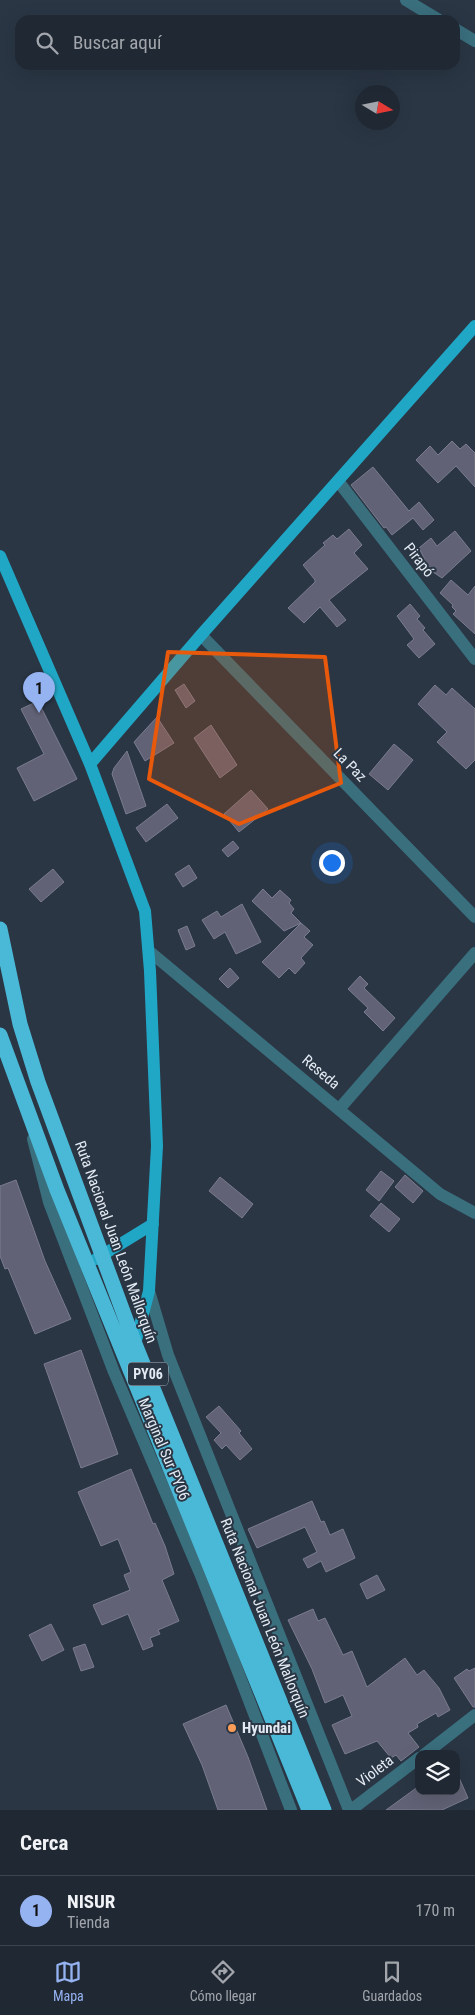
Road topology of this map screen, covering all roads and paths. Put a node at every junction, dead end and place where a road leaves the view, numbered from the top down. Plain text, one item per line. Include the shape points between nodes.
1 (406, 0) edge
2 (422, 4) edge
3 (434, 15) edge
4 (460, 32) edge
5 (475, 41) edge
6 (475, 326) edge
7 (338, 482) junction
8 (0, 556) edge
9 (201, 635) junction
10 (474, 655) edge
11 (90, 764) junction
12 (475, 917) edge
13 (0, 928) edge
14 (149, 951) junction
15 (475, 953) edge
16 (0, 1035) edge
17 (22, 1096) junction
18 (340, 1108) junction
19 (475, 1213) edge
20 (153, 1224) junction
21 (103, 1254) junction
22 (88, 1266) junction
23 (149, 1291) junction
24 (136, 1344) junction
25 (475, 1715) edge
26 (430, 1750) edge
27 (415, 1761) edge
28 (291, 1810) edge
29 (309, 1810) edge
30 (324, 1810) edge
31 (350, 1810) edge

1 - 2 street
2 - 3 street
4 - 5 street
6 - 7 main road
7 - 9 main road
7 - 10 street, Pirapó
8 - 11 main road
9 - 11 main road
9 - 12 street, La Paz
11 - 14 main road via 145,911
13 - 21 highway, Ruta Nacional Juan León Mallorquín / PY06 via 20,1024 38,1082
14 - 18 street, Reseda
14 - 20 main road via 157,1146
15 - 18 street
16 - 17 highway, Ruta Nacional Juan León Mallorquín / PY06
17 - 22 highway, Ruta Nacional Juan León Mallorquín / PY06
17 - 28 street, Marginal Sur PY06 via 49,1202 114,1372 202,1578
18 - 19 street, Reseda via 440,1194
20 - 21 main road
20 - 23 main road
21 - 22 main road
21 - 24 highway, Ruta Nacional Juan León Mallorquín / PY06
22 - 29 highway, Ruta Nacional Juan León Mallorquín / PY06
23 - 24 main road
23 - 31 street via 168,1354
24 - 30 highway, Ruta Nacional Juan León Mallorquín / PY06
25 - 26 street
27 - 31 street, Violeta

